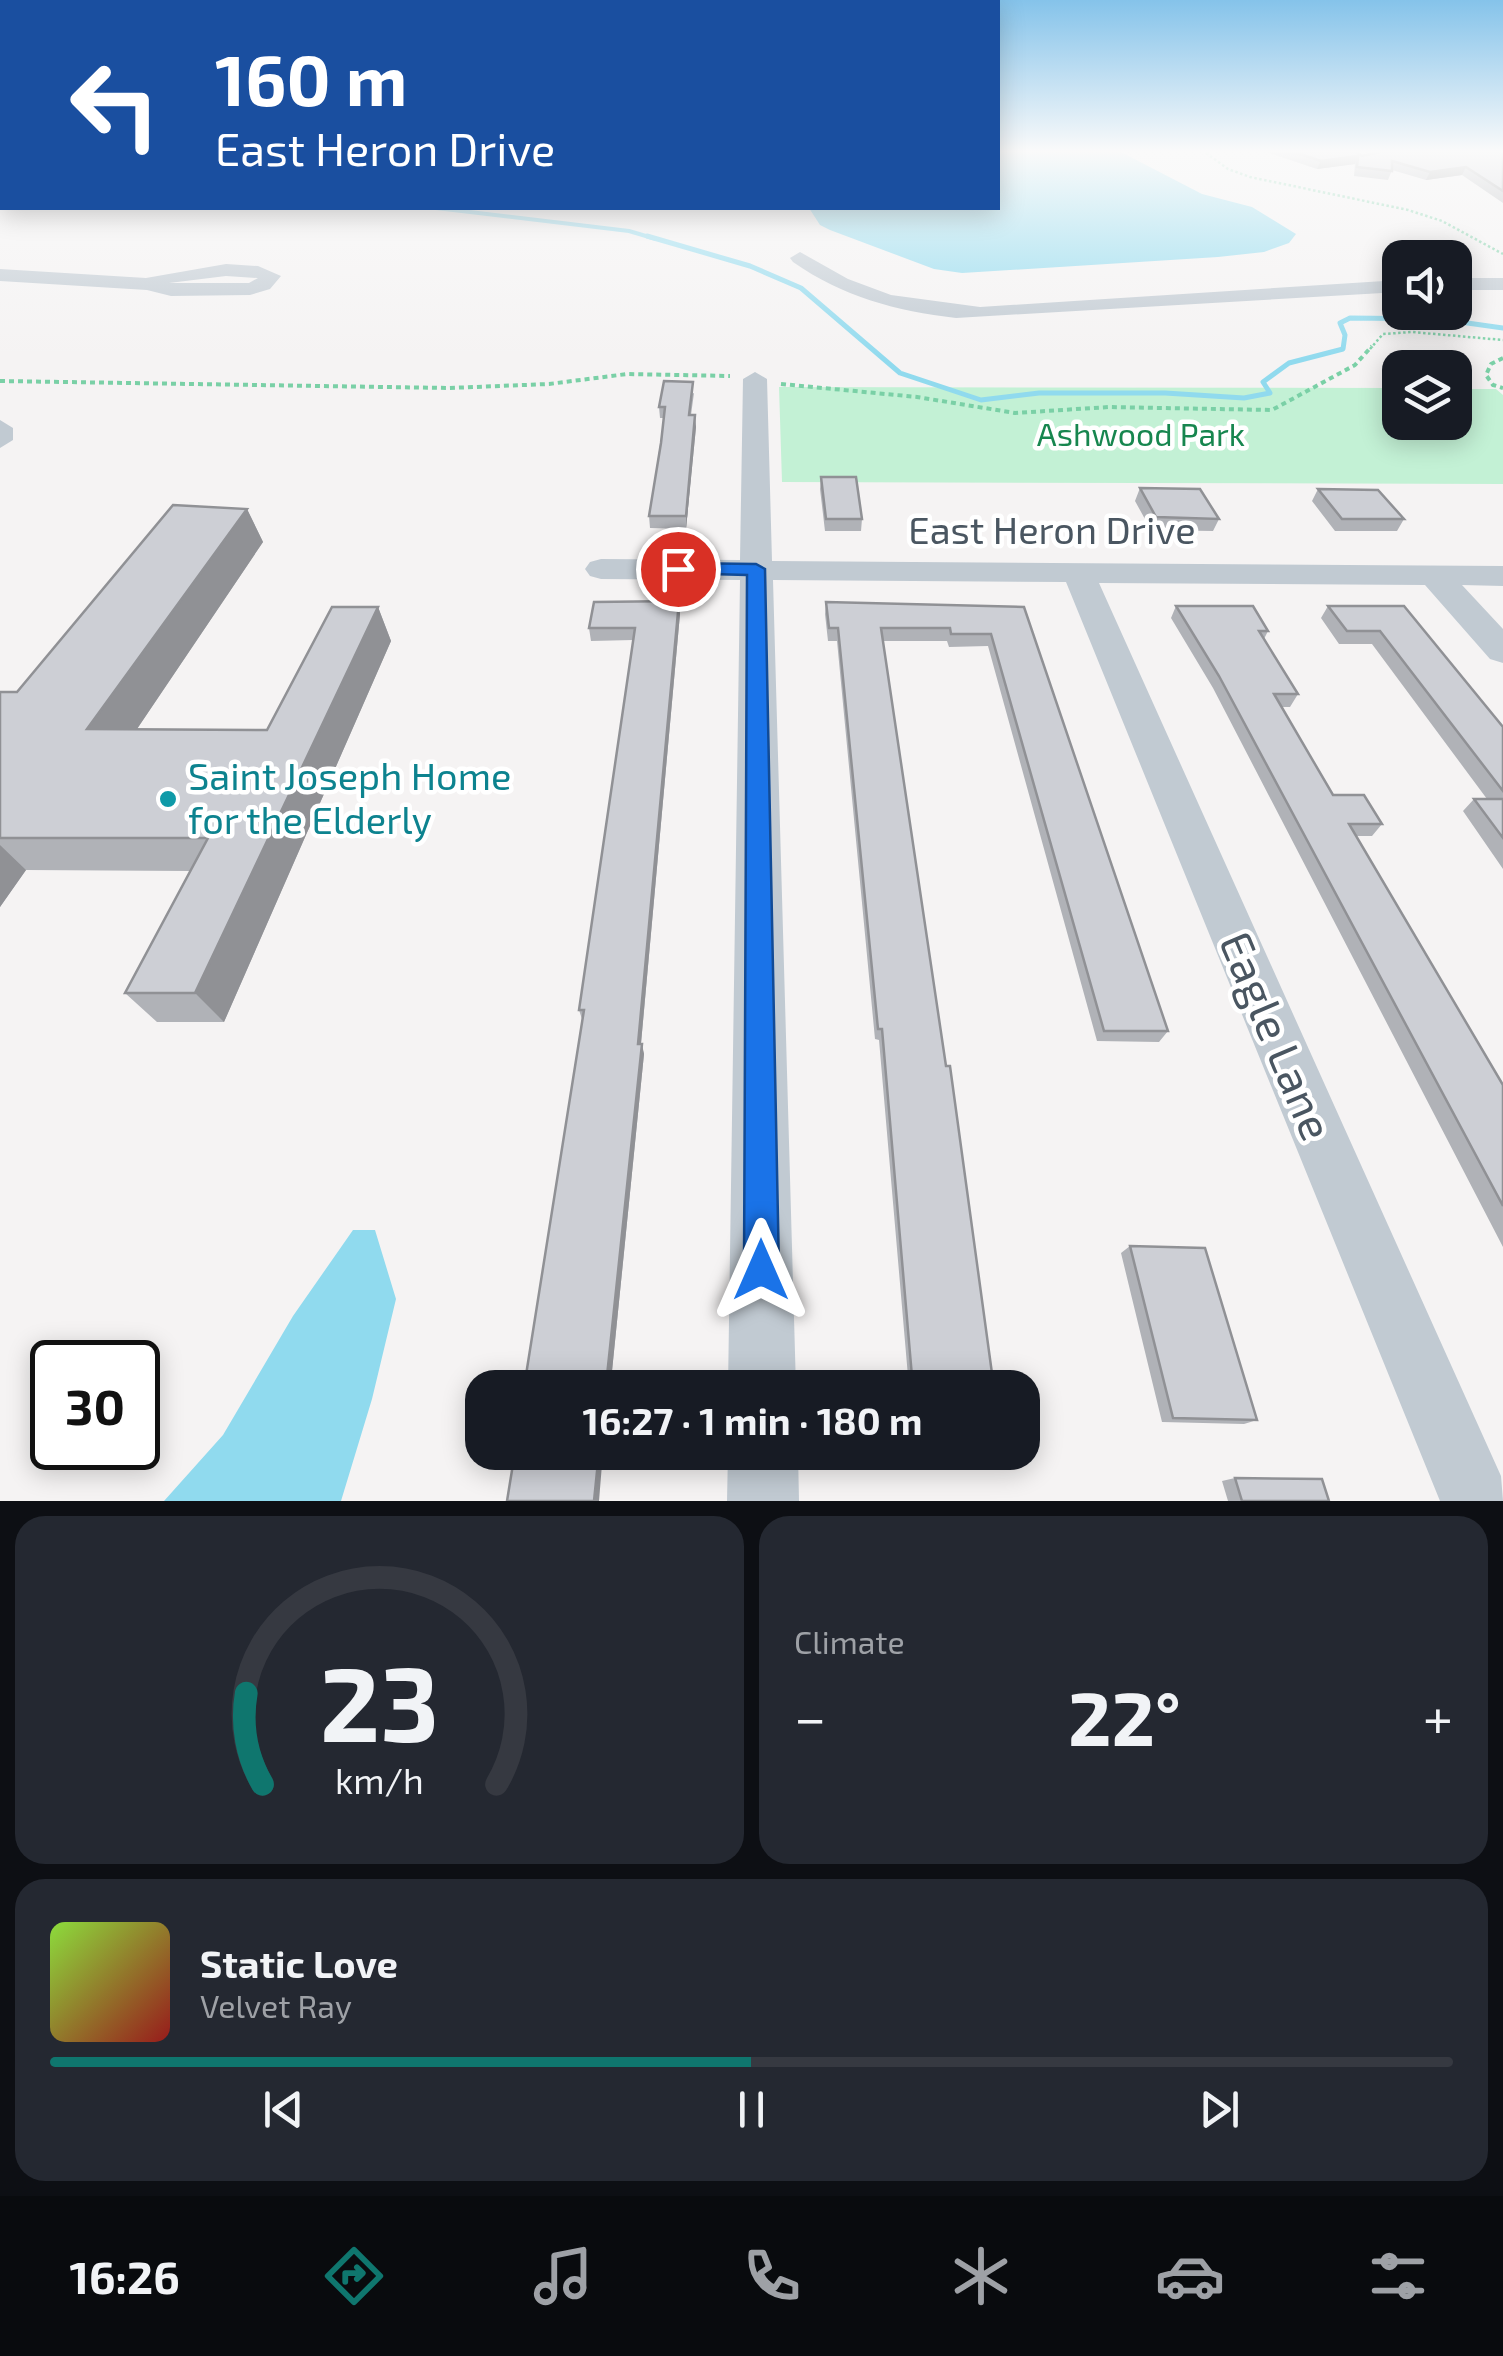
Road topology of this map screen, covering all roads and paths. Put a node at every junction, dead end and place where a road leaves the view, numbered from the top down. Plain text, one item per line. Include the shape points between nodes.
1 (1438, 220) edge
2 (1503, 254) edge
3 (800, 258) dead end
4 (0, 275) edge
5 (147, 284) junction
6 (1472, 284) edge
7 (1503, 284) edge
8 (1382, 287) edge
9 (1503, 358) edge
10 (755, 379) dead end
11 (1503, 388) edge
12 (0, 428) edge
13 (0, 440) edge
14 (601, 569) dead end
15 (756, 569) junction
16 (1077, 570) junction
17 (1436, 576) junction
18 (1503, 576) edge
19 (1503, 651) edge
20 (762, 1370) edge
21 (763, 1470) edge
22 (763, 1501) edge
23 (1476, 1501) edge

1 - 2 path
3 - 8 street via 822,276 880,299 980,313
4 - 5 street
5 - 5 street via 189,272 271,276 250,289
6 - 7 street
9 - 11 path via 1486,375
10 - 15 street
12 - 13 street
14 - 15 street, East Heron Drive
15 - 16 street, East Heron Drive
15 - 20 street
16 - 17 street, East Heron Drive
16 - 23 street, Eagle Lane
17 - 18 street, East Heron Drive
17 - 19 street
21 - 22 street

